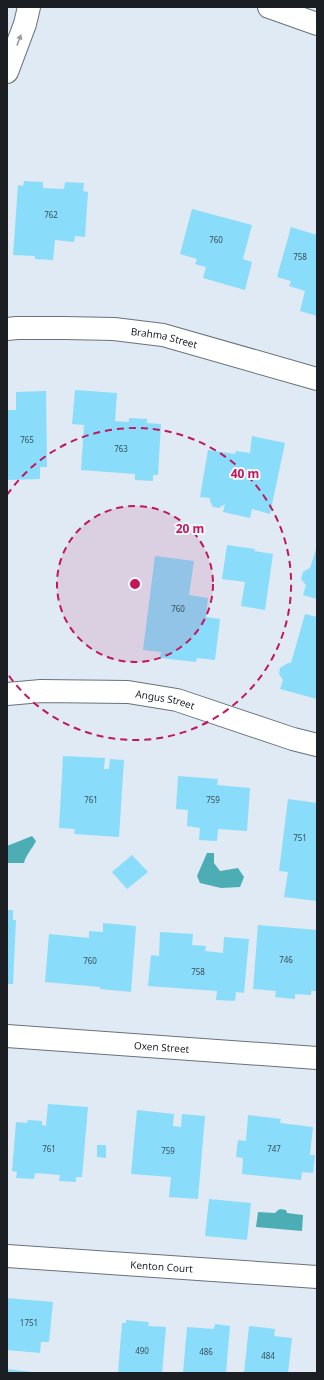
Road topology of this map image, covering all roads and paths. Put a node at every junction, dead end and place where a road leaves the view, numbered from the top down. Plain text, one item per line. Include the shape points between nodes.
1 (30, 7) edge
2 (270, 7) edge
3 (317, 24) edge
4 (7, 72) edge
5 (7, 329) edge
6 (317, 379) edge
7 (7, 694) edge
8 (317, 745) edge
9 (7, 1036) edge
10 (317, 1058) edge
11 (7, 1256) edge
12 (317, 1277) edge

4 -> 1 street
2 - 3 street
5 - 6 street, Brahma Street via 114,329 162,336
7 - 8 street, Angus Street via 41,691 128,692 177,700
9 - 10 street, Oxen Street
11 - 12 street, Kenton Court

